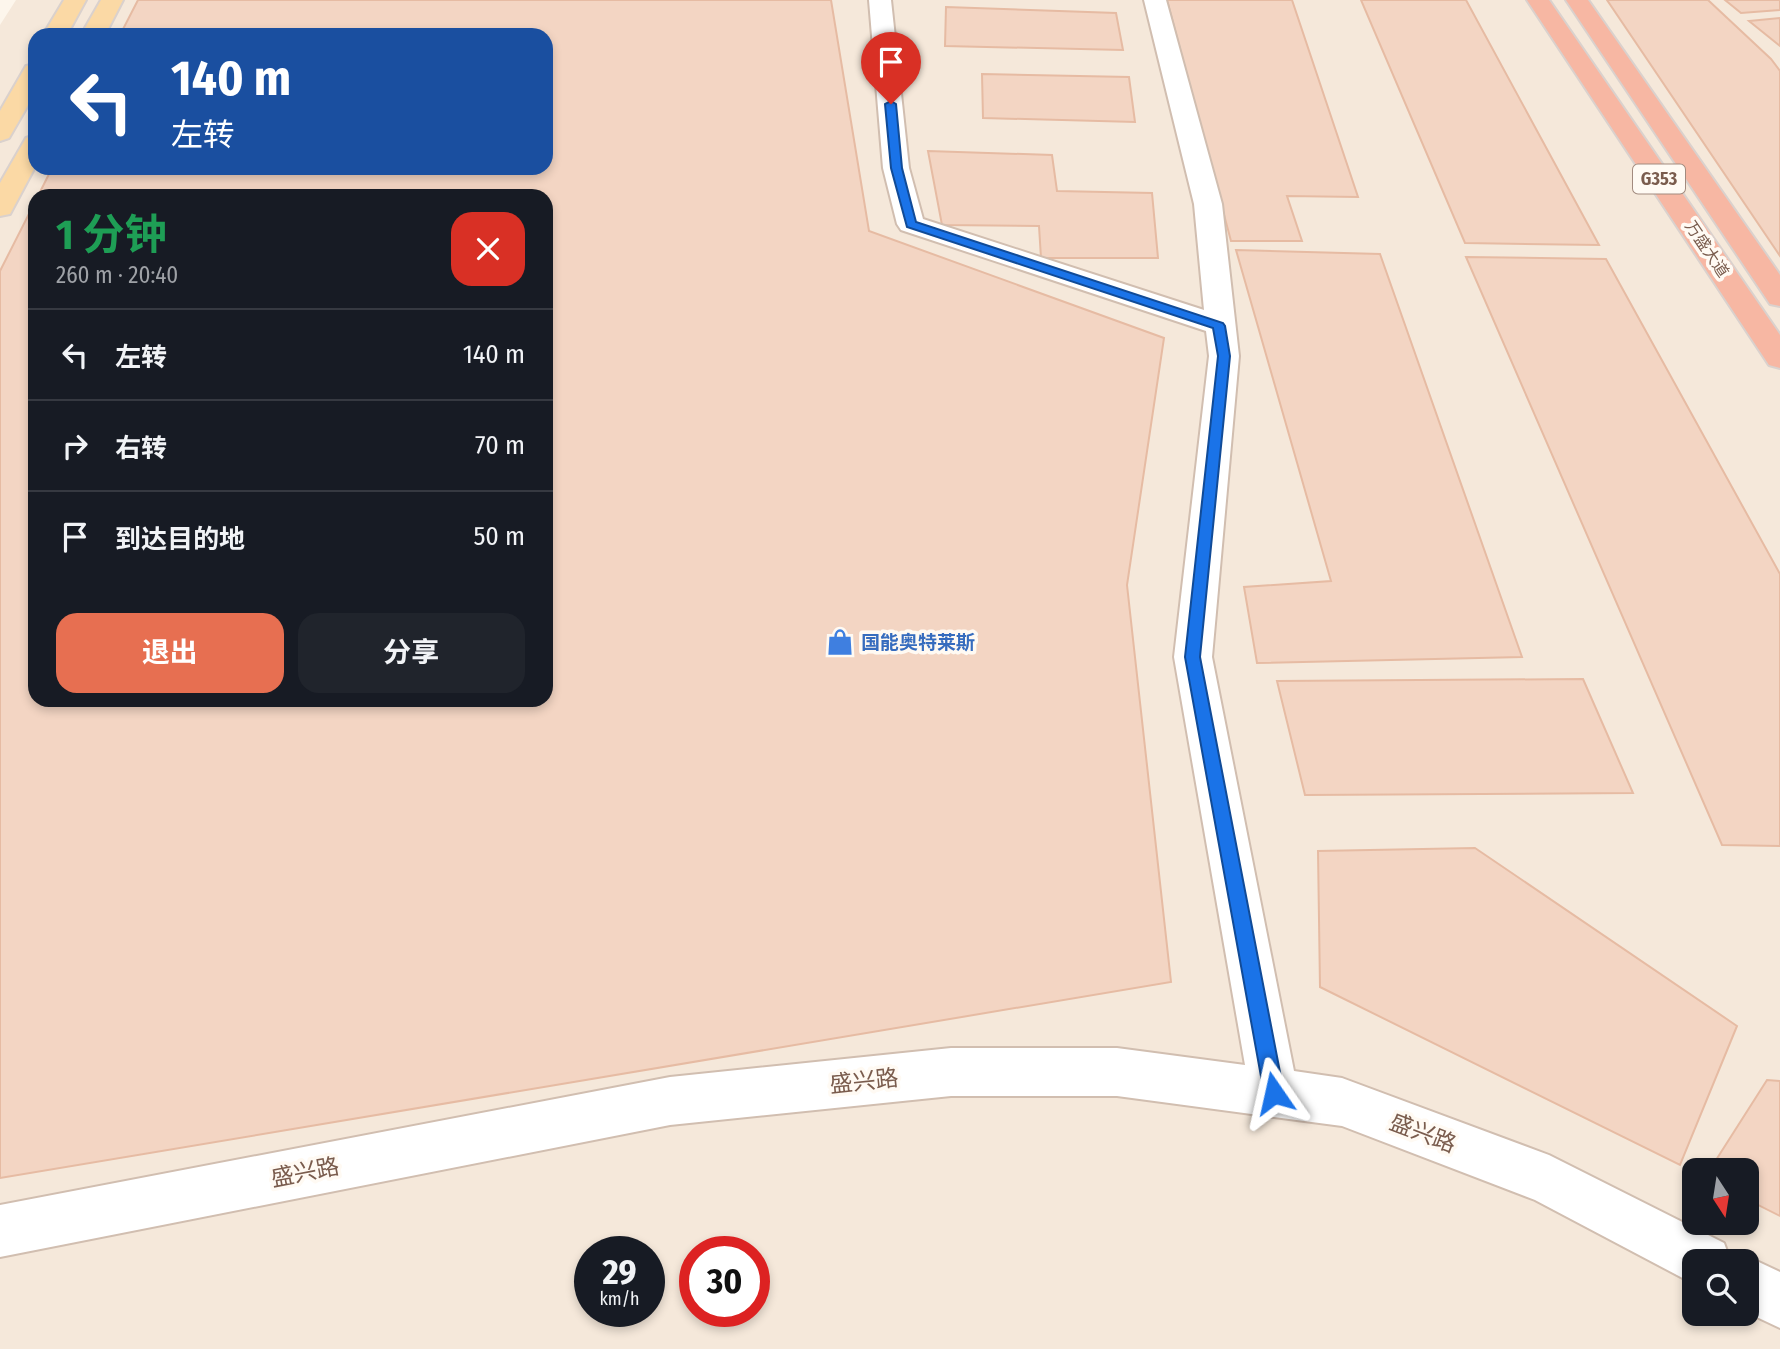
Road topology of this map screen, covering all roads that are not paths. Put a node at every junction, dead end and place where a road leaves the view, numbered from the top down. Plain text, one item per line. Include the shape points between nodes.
1 (75, 0) edge
2 (112, 0) edge
3 (880, 0) edge
4 (1154, 0) edge
5 (1538, 0) edge
6 (1577, 0) edge
7 (59, 28) edge
8 (97, 28) edge
9 (28, 83) edge
10 (0, 133) edge
11 (28, 156) edge
12 (0, 208) edge
13 (1780, 297) edge
14 (1219, 326) junction
15 (1775, 343) edge
16 (1274, 1093) junction
17 (0, 1231) edge
18 (1682, 1250) edge
19 (1759, 1290) edge
20 (1780, 1301) edge

1 - 7 main road
2 - 8 main road
3 - 14 street via 897,168 911,225
4 - 14 street via 1208,204
5 - 15 highway, 万盛大道 / G353
6 - 13 highway, 万盛大道 / G353
9 - 10 main road
11 - 12 main road
14 - 16 street via 1224,356 1193,657
16 - 17 street, 盛兴路 via 1117,1072 951,1072 683,1100
16 - 18 street, 盛兴路 via 1342,1102 1549,1180
19 - 20 street

